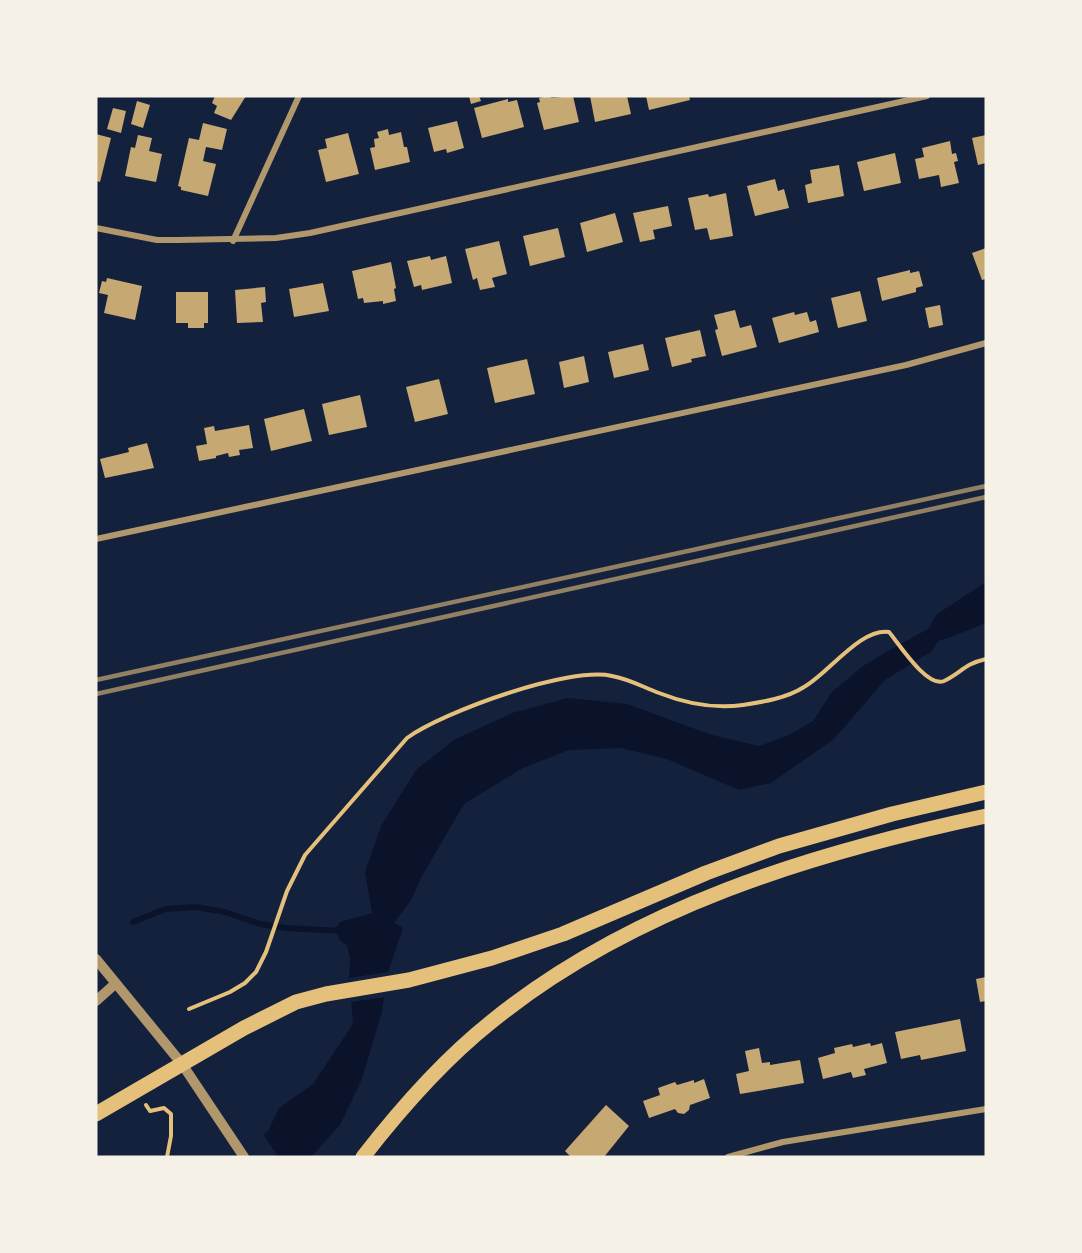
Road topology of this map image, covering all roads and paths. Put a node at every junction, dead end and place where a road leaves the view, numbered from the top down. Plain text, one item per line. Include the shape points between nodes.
1 (299, 96) edge
2 (927, 96) edge
3 (96, 228) edge
4 (233, 241) junction
5 (986, 343) edge
6 (96, 540) edge
7 (986, 659) edge
8 (986, 792) edge
9 (986, 816) edge
10 (96, 959) edge
11 (116, 984) junction
12 (96, 1001) edge
13 (189, 1008) dead end
14 (182, 1064) junction
15 (144, 1101) dead end
16 (986, 1109) edge
17 (96, 1114) edge
18 (167, 1157) edge
19 (244, 1157) edge
20 (363, 1157) edge
21 (728, 1157) edge

1 - 4 street
2 - 4 street via 310,233
3 - 4 street via 157,240
5 - 6 street via 906,365
7 - 13 path via 972,662 937,682 924,675 889,632 882,631 863,638 804,687 766,701 719,707 691,704 626,679 591,673 511,692 462,709 422,727 395,749 317,839 299,866 256,972 230,992
8 - 14 highway via 882,816 779,846 600,920 464,967 283,1007
9 - 20 highway via 790,867 710,897 614,941 547,981 491,1022 429,1079
10 - 11 street
11 - 12 street
11 - 14 street
14 - 17 highway
14 - 19 street
15 - 18 path via 150,1111 164,1108 171,1113
16 - 21 street via 783,1142

